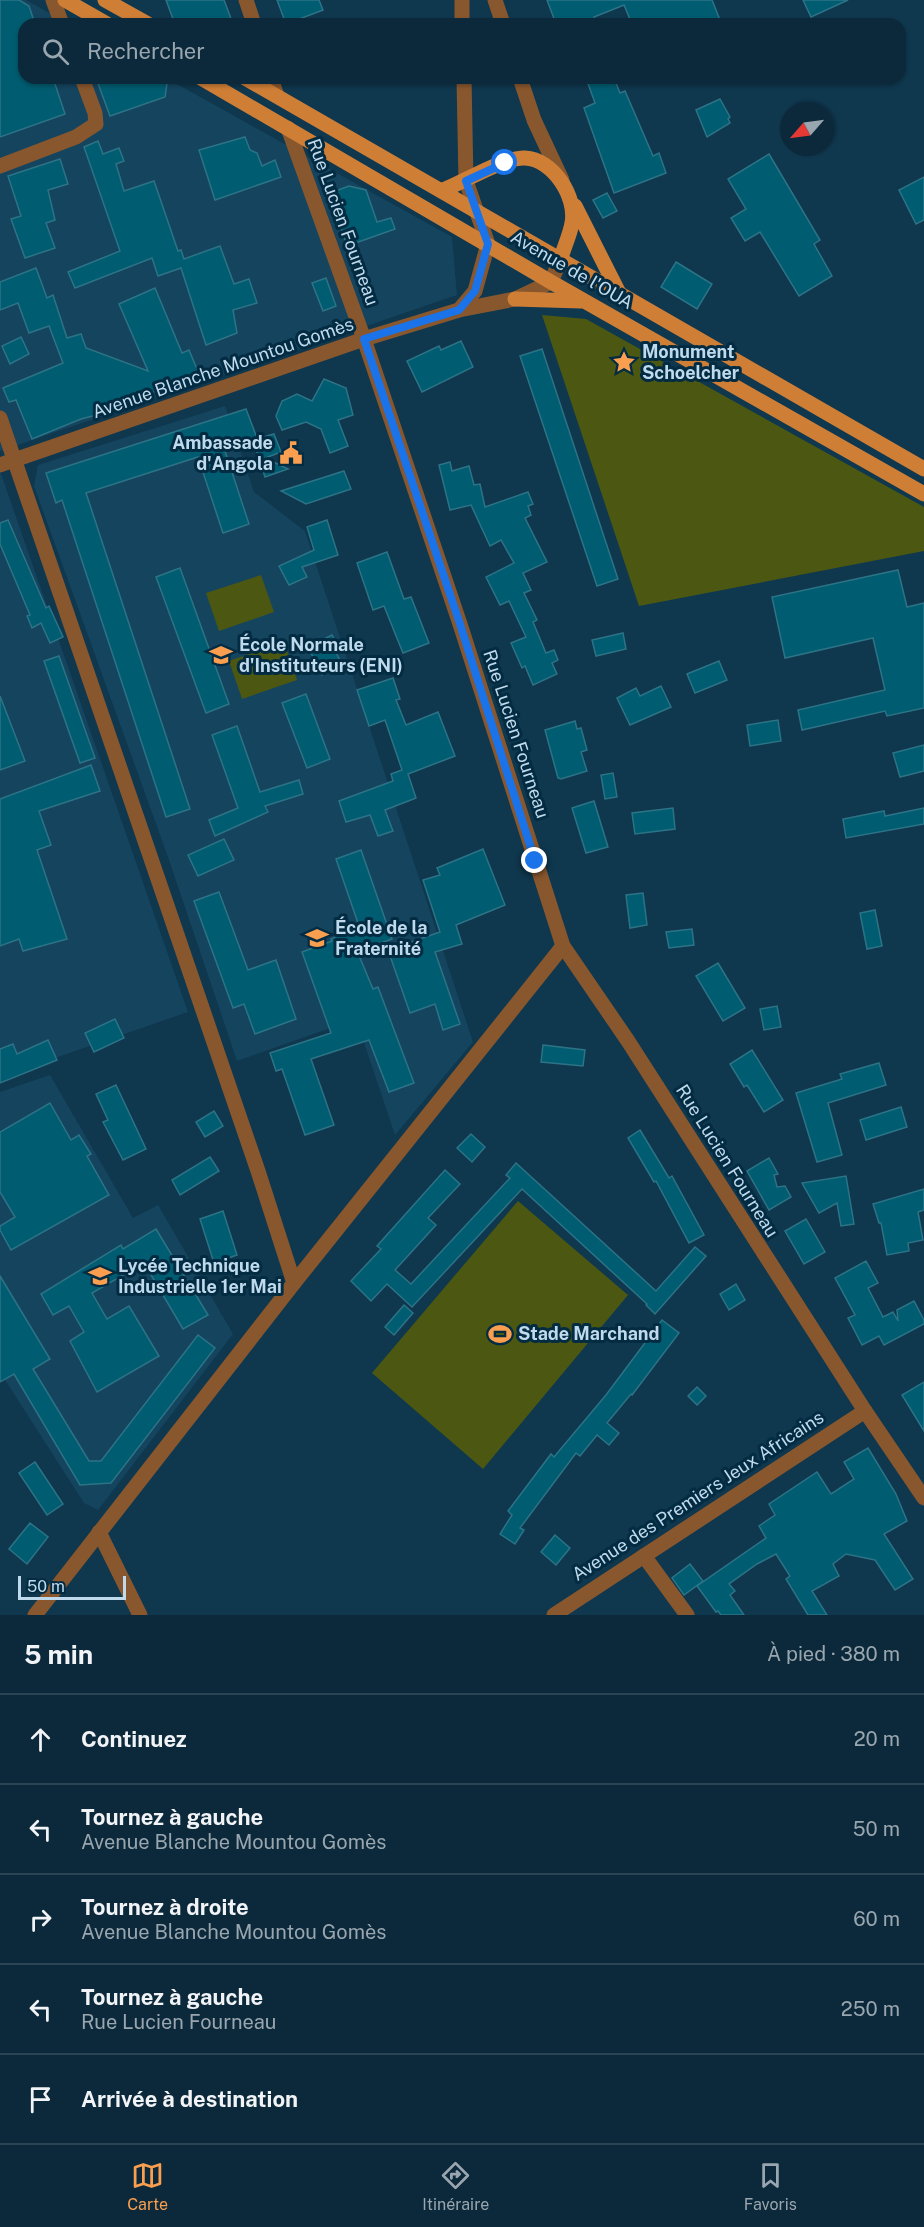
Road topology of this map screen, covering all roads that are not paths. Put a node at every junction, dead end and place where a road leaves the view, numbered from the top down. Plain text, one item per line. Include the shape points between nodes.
1 (53, 0) edge
2 (65, 0) edge
3 (105, 0) edge
4 (246, 0) edge
5 (462, 0) edge
6 (495, 0) edge
7 (60, 18) edge
8 (96, 18) edge
9 (137, 18) edge
10 (252, 18) edge
11 (462, 18) edge
12 (501, 18) edge
13 (84, 84) edge
14 (211, 84) edge
15 (256, 84) edge
16 (273, 84) edge
17 (464, 84) edge
18 (522, 84) edge
19 (277, 96) junction
20 (288, 128) junction
21 (0, 166) edge
22 (466, 181) junction
23 (443, 190) junction
24 (570, 196) junction
25 (476, 209) junction
26 (488, 244) junction
27 (561, 258) junction
28 (551, 282) junction
29 (620, 295) junction
30 (515, 299) junction
31 (584, 301) junction
32 (459, 310) junction
33 (364, 339) junction
34 (0, 418) edge
35 (15, 460) junction
36 (0, 465) edge
37 (924, 469) edge
38 (924, 494) edge
39 (563, 946) junction
40 (294, 1282) junction
41 (865, 1411) junction
42 (922, 1490) edge
43 (99, 1532) junction
44 (644, 1556) junction
45 (35, 1615) edge
46 (140, 1615) edge
47 (554, 1615) edge
48 (687, 1615) edge

1 - 7 street
2 - 8 main road
3 - 9 main road
4 - 10 street
5 - 11 street
6 - 12 street
13 - 21 street via 96,124 76,137
14 - 20 main road, Avenue de l'OUA
15 - 19 main road, Avenue de l'OUA
16 - 19 street
17 - 22 street
18 - 24 street via 534,120
19 - 23 main road, Avenue de l'OUA
20 - 26 main road, Avenue de l'OUA
20 - 33 street, Rue Lucien Fourneau
22 - 23 main road
22 - 24 main road via 524,158 550,169
22 - 25 street
23 - 25 main road, Avenue de l'OUA
24 - 27 main road via 573,222
24 - 29 main road
25 - 26 street
25 - 27 main road, Avenue de l'OUA
26 - 28 main road, Avenue de l'OUA
26 - 32 street via 475,291
27 - 28 street
27 - 29 main road, Avenue de l'OUA
28 - 30 street, Avenue Blanche Mountou Gomès
28 - 31 main road, Avenue de l'OUA
29 - 37 main road, Avenue de l'OUA
30 - 31 main road
30 - 32 street, Avenue Blanche Mountou Gomès
31 - 38 main road, Avenue de l'OUA
32 - 33 street, Avenue Blanche Mountou Gomès
33 - 35 street, Avenue Blanche Mountou Gomès
33 - 39 street, Rue Lucien Fourneau
34 - 35 street
35 - 36 street, Avenue Blanche Mountou Gomès
35 - 40 street
39 - 40 street
39 - 41 street, Rue Lucien Fourneau
40 - 43 street
41 - 42 street, Rue Lucien Fourneau
41 - 44 street, Avenue des Premiers Jeux Africains
43 - 45 street
43 - 46 street
44 - 47 street, Avenue des Premiers Jeux Africains
44 - 48 street

